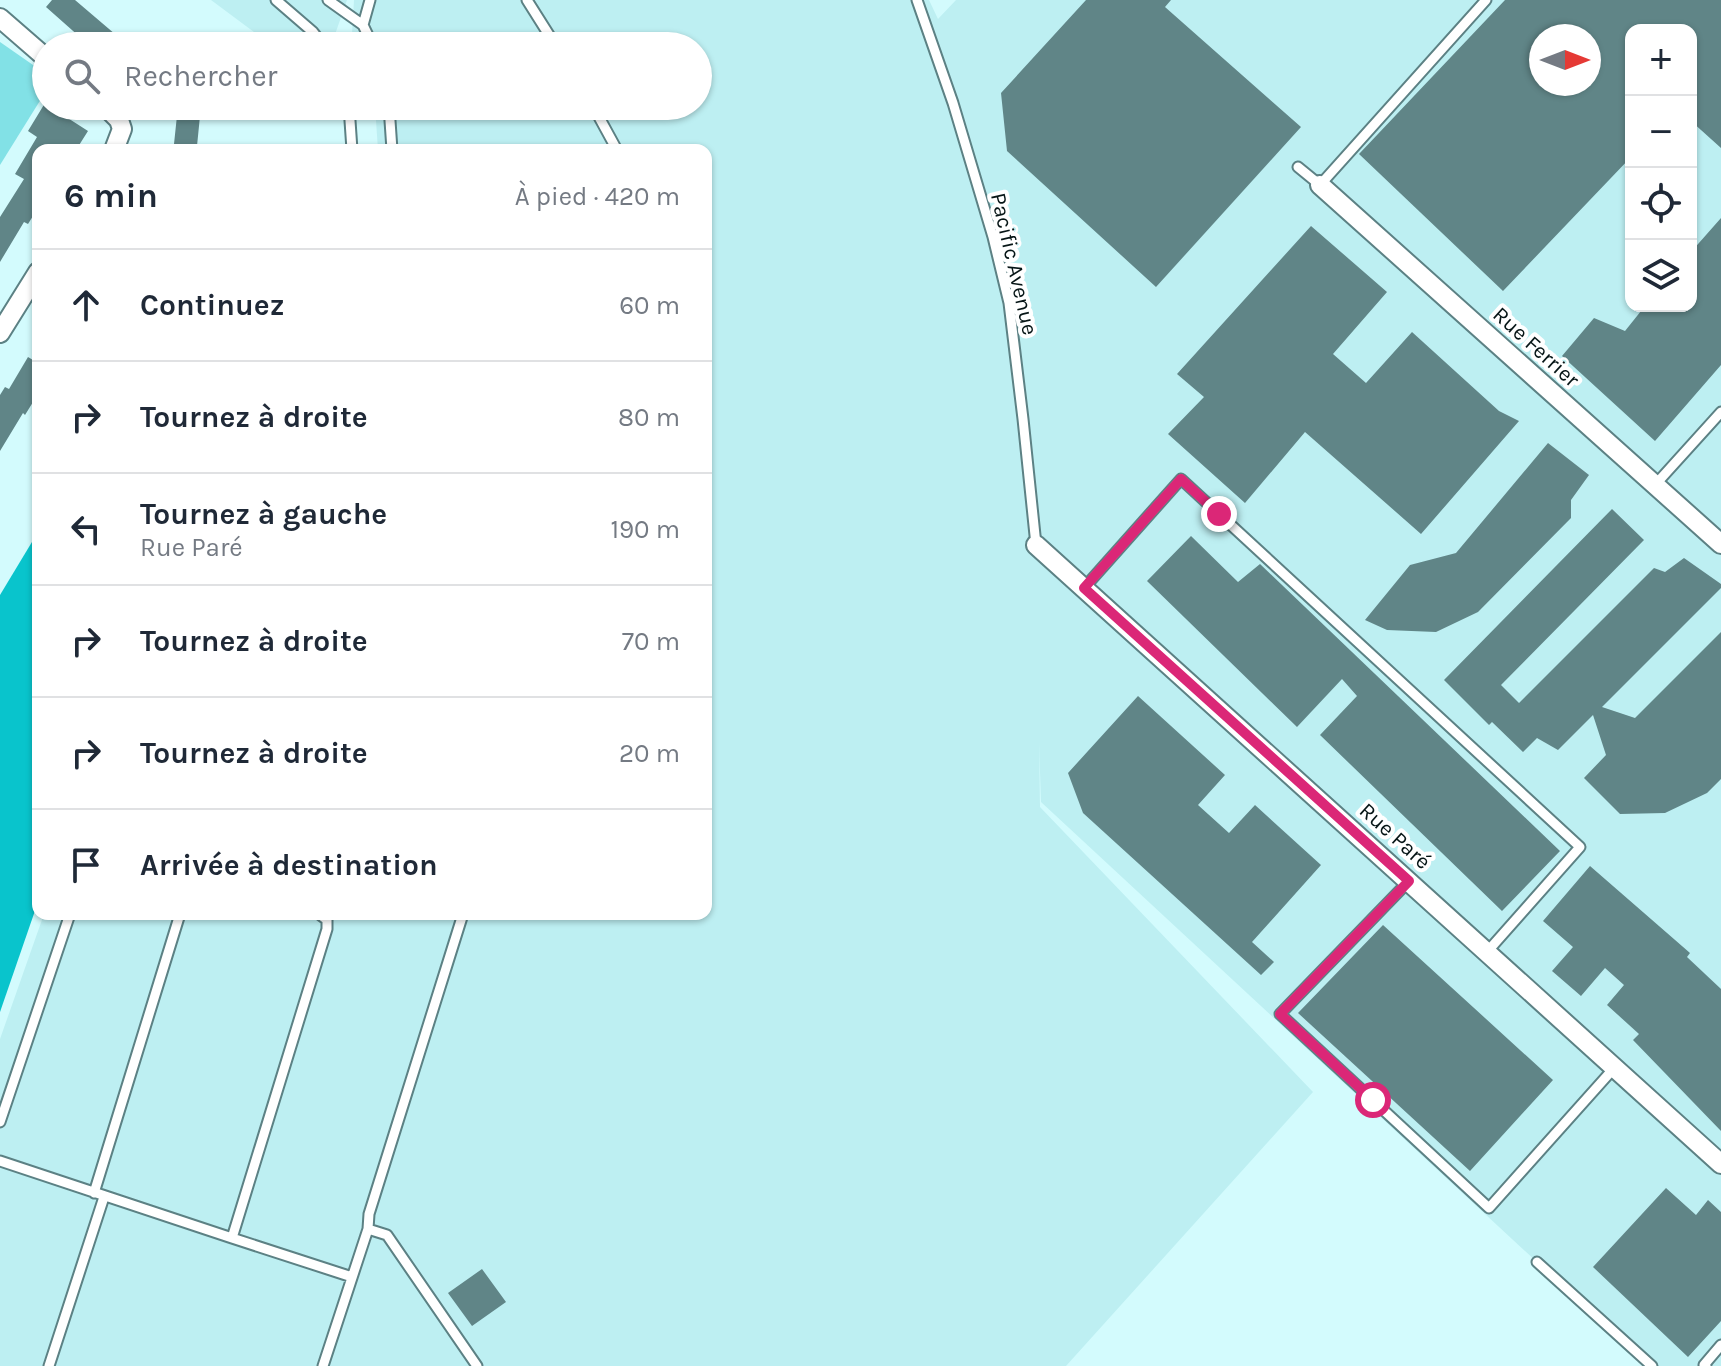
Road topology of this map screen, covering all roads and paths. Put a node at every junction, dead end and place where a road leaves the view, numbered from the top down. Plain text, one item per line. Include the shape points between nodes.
1 (276, 0) edge
2 (328, 0) edge
3 (370, 0) edge
4 (527, 0) edge
5 (917, 0) edge
6 (1486, 0) edge
7 (0, 18) edge
8 (363, 25) junction
9 (313, 32) edge
10 (366, 32) edge
11 (547, 32) edge
12 (32, 46) edge
13 (119, 120) edge
14 (350, 120) edge
15 (390, 120) edge
16 (601, 120) edge
17 (116, 144) edge
18 (352, 144) edge
19 (392, 144) edge
20 (614, 144) edge
21 (1298, 167) dead end
22 (1320, 185) junction
23 (32, 282) edge
24 (0, 333) edge
25 (1721, 412) edge
26 (1655, 485) junction
27 (1721, 544) edge
28 (1036, 545) joint
29 (1084, 588) junction
30 (1409, 881) junction
31 (68, 920) edge
32 (178, 920) edge
33 (327, 920) edge
34 (461, 920) edge
35 (1487, 952) junction
36 (1615, 1067) junction
37 (0, 1122) edge
38 (0, 1161) edge
39 (1721, 1164) edge
40 (99, 1195) junction
41 (368, 1229) junction
42 (232, 1238) junction
43 (1537, 1262) dead end
44 (352, 1277) junction
45 (1721, 1345) edge
46 (49, 1366) edge
47 (323, 1366) edge
48 (477, 1366) edge
49 (1652, 1366) edge
50 (1704, 1366) edge

1 - 9 lane
2 - 8 lane
3 - 8 lane
4 - 11 lane
5 - 28 lane, Pacific Avenue via 989,223 1009,303
6 - 22 lane
7 - 12 street
8 - 10 lane
13 - 17 street
14 - 18 lane
15 - 19 lane
16 - 20 lane
21 - 22 lane
22 - 26 street, Rue Ferrier
23 - 24 street
25 - 26 lane
26 - 27 street, Rue Ferrier
28 - 29 street, Rue Paré
29 - 30 street, Rue Paré
29 - 35 lane via 1181,479 1580,847
30 - 35 street, Rue Paré
30 - 36 lane via 1280,1014 1489,1208
31 - 37 lane
32 - 40 lane
33 - 42 lane
34 - 41 lane
35 - 36 street, Rue Paré
36 - 39 street, Rue Paré
38 - 40 lane
40 - 42 lane
40 - 46 lane
41 - 44 lane
41 - 48 lane via 387,1235
42 - 44 lane
43 - 49 lane
44 - 47 lane
45 - 50 lane

